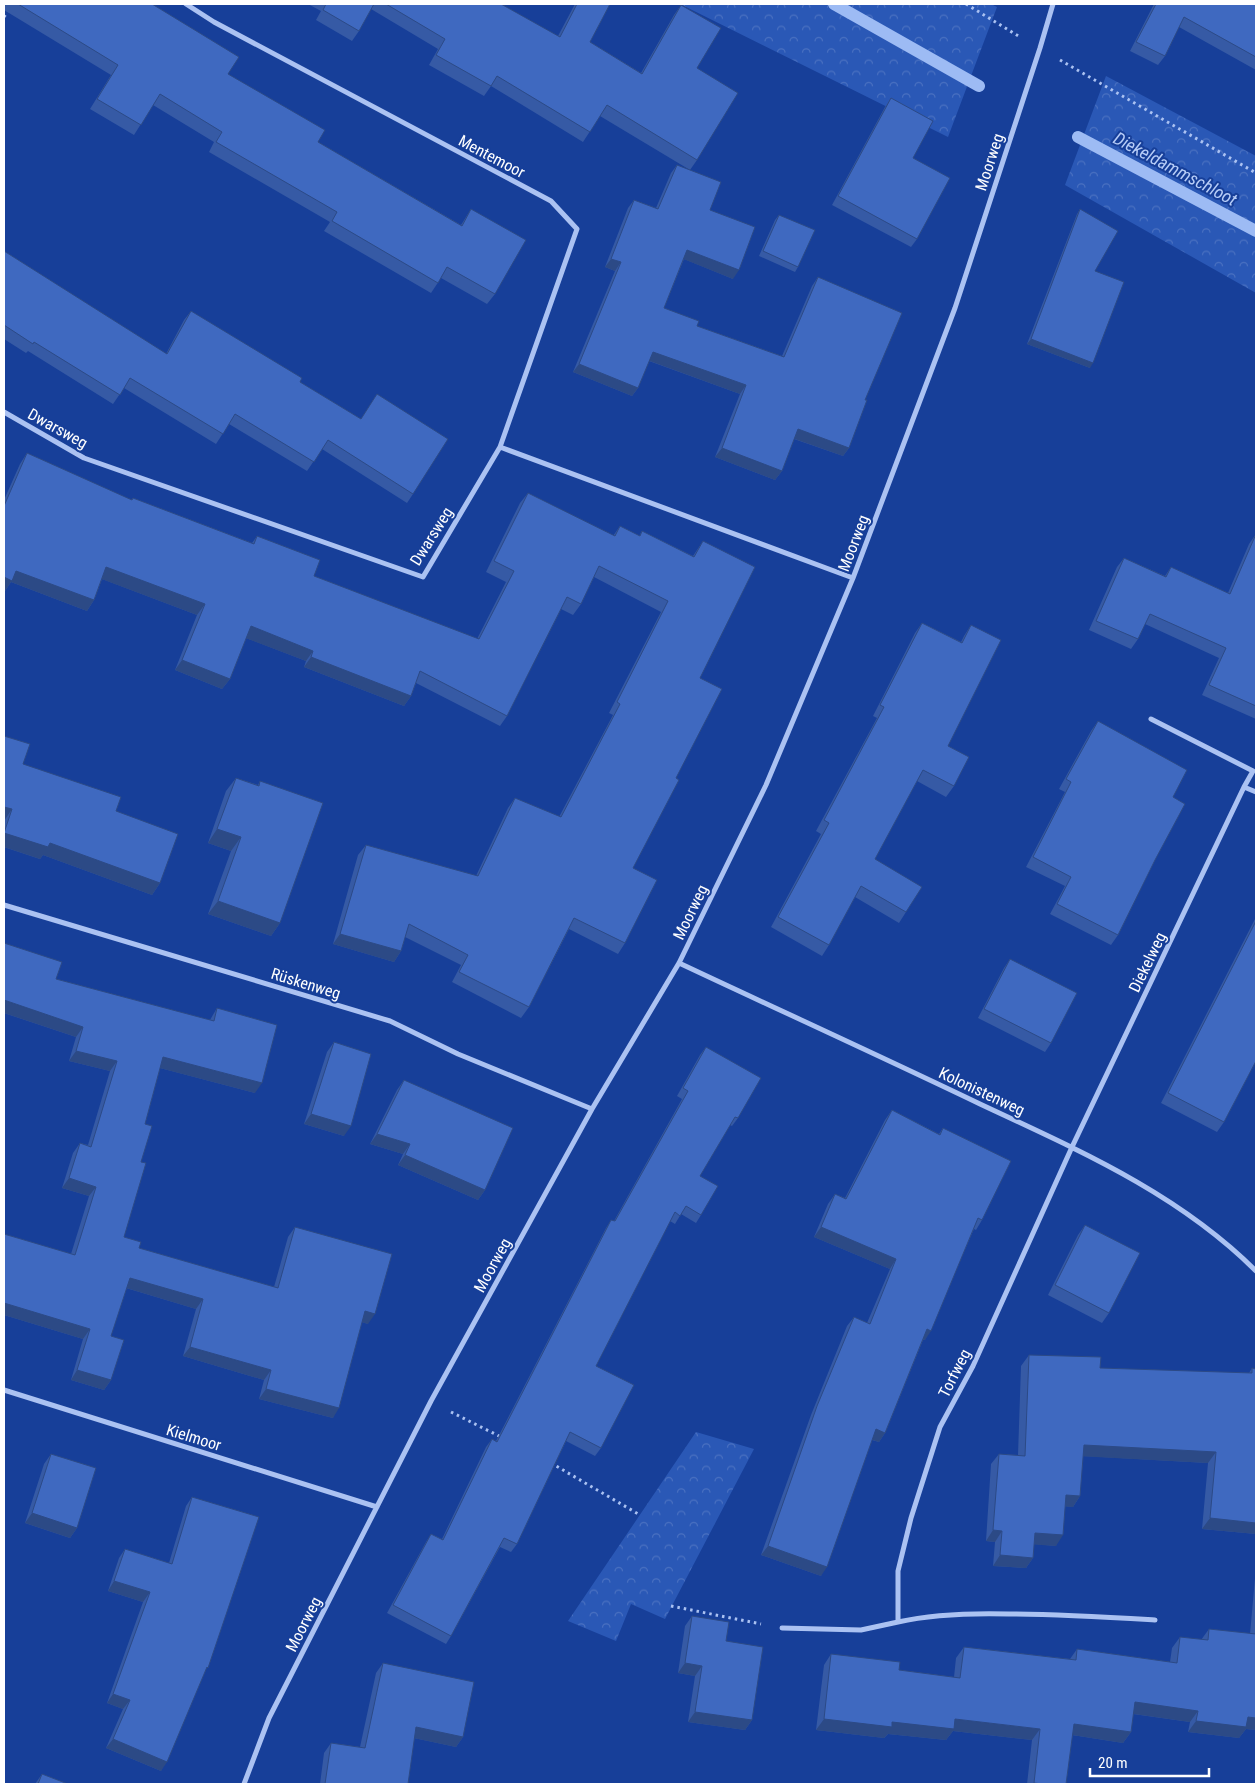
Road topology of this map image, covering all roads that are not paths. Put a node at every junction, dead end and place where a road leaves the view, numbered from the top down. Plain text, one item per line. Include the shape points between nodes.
1 (186, 4) edge
2 (1053, 4) edge
3 (4, 412) edge
4 (500, 447) junction
5 (853, 578) junction
6 (1151, 719) dead end
7 (1244, 787) junction
8 (1256, 792) edge
9 (4, 905) edge
10 (679, 963) junction
11 (592, 1109) junction
12 (1072, 1148) junction
13 (1256, 1271) edge
14 (4, 1390) edge
15 (377, 1507) junction
16 (1155, 1620) dead end
17 (898, 1622) junction
18 (782, 1628) road end
19 (244, 1784) edge

1 - 4 street, Mentemoor via 551,202 577,229
2 - 5 street, Moorweg via 955,308
3 - 4 street, Dwarsweg via 84,458 422,577
4 - 5 street
5 - 10 street, Moorweg via 766,785
6 - 7 street, Diekelweg via 1253,771
7 - 8 street
7 - 12 street, Diekelweg
9 - 11 street, Rüskenweg via 390,1021 458,1054
10 - 11 street, Moorweg
10 - 12 street, Kolonistenweg
11 - 15 street, Moorweg via 431,1401
12 - 13 street, Kolonistenweg via 1178,1206
12 - 17 street, Torfweg via 973,1366 940,1427 898,1571
14 - 15 street, Kielmoor
15 - 19 street, Moorweg via 269,1718
16 - 17 street via 972,1613
17 - 18 street via 861,1630

